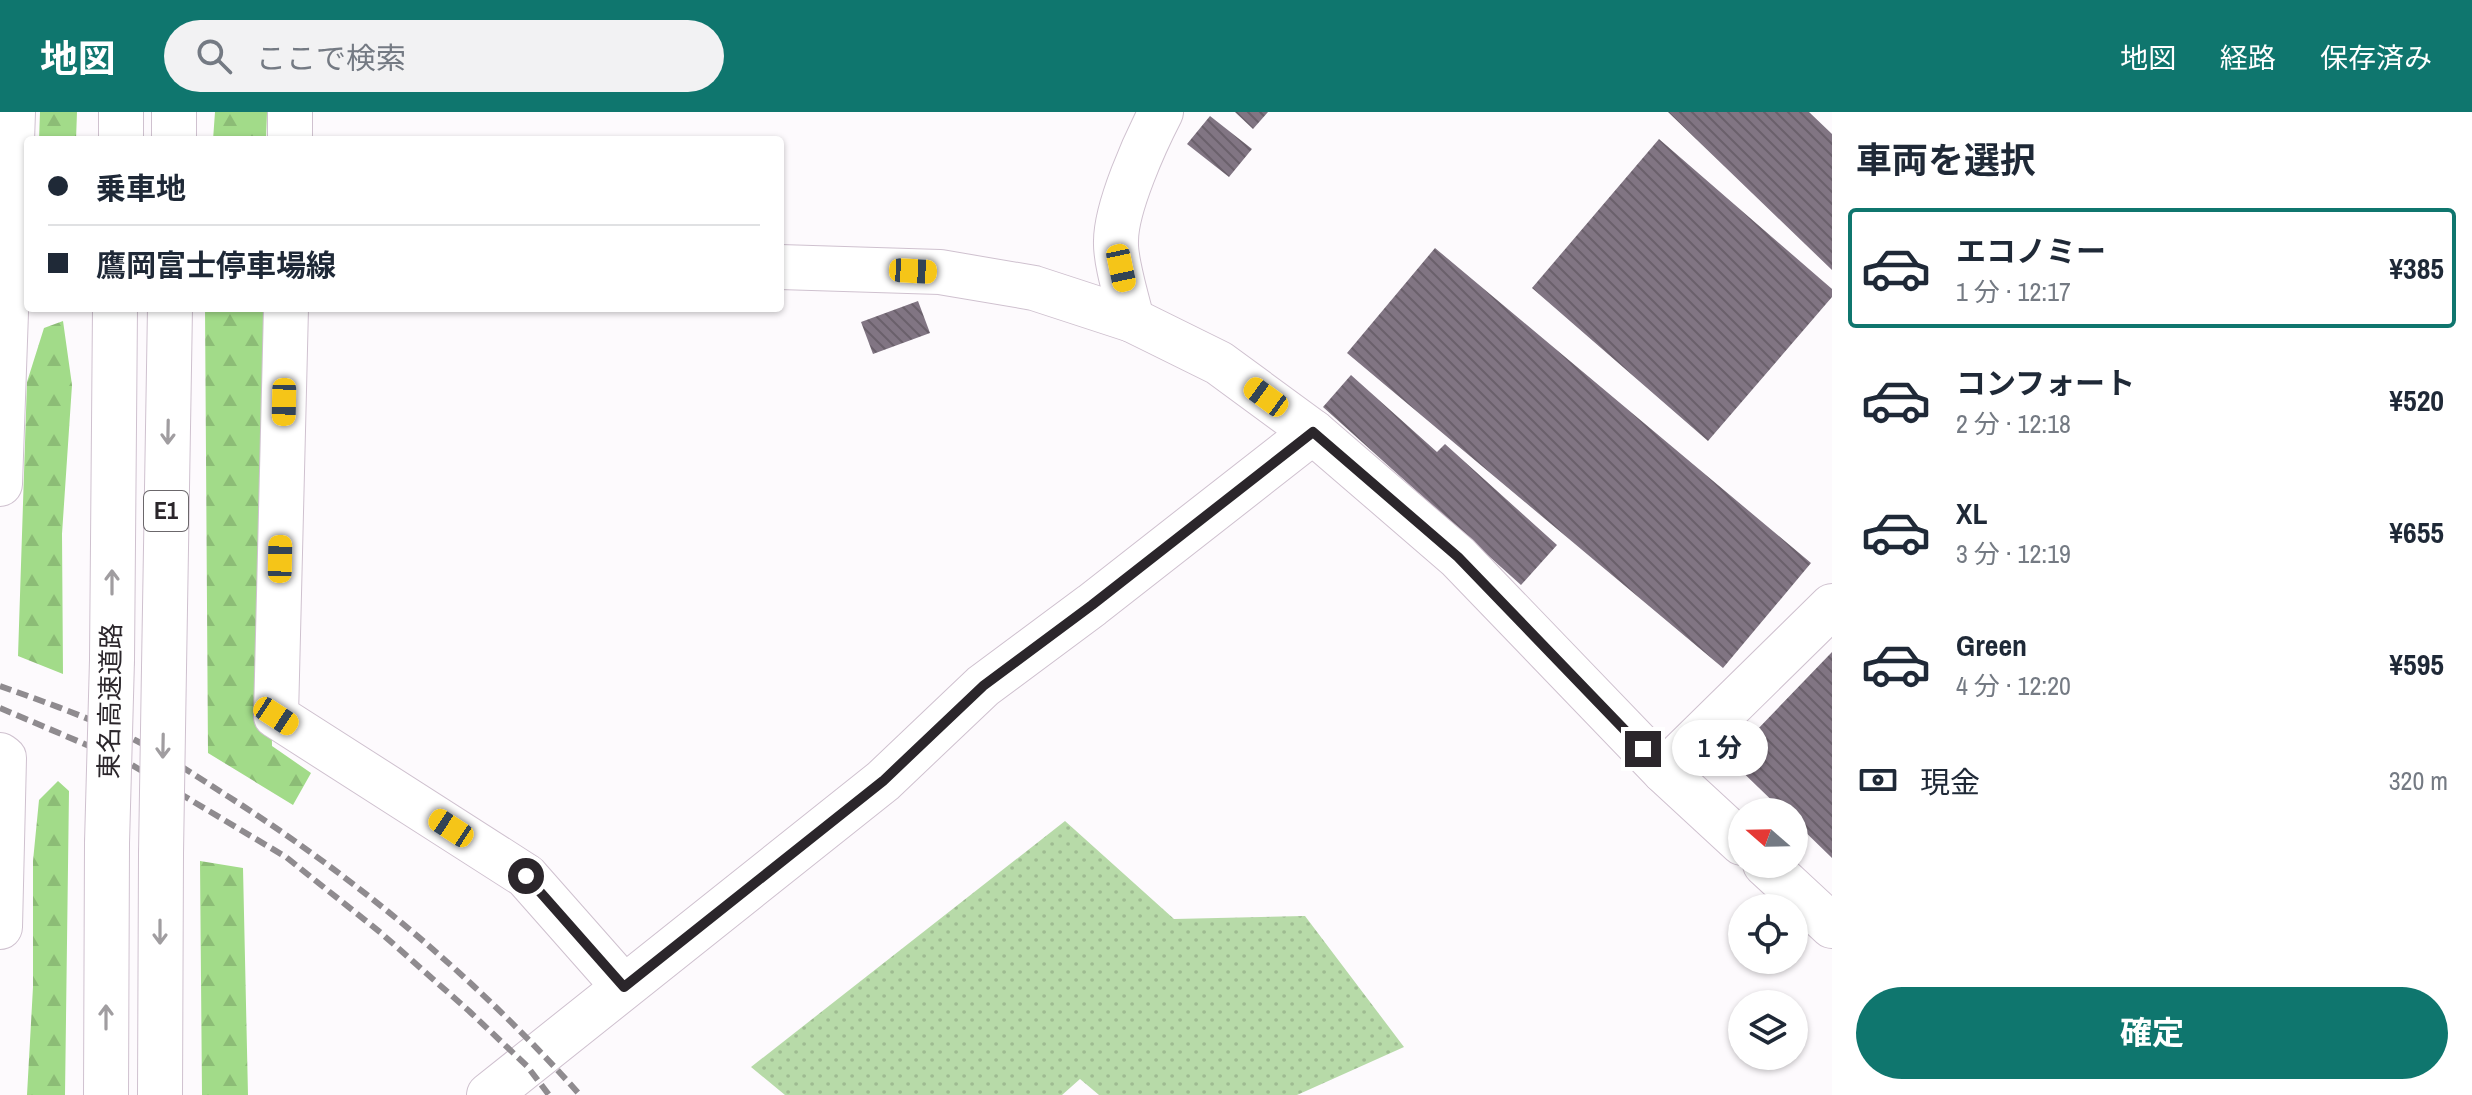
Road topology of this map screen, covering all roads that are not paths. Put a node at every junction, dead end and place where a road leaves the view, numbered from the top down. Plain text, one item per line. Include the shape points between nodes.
1 (13, 112) edge
2 (121, 112) edge
3 (174, 112) edge
4 (290, 112) edge
5 (1161, 112) edge
6 (121, 136) edge
7 (174, 136) edge
8 (290, 136) edge
9 (12, 261) edge
10 (784, 267) edge
11 (170, 312) edge
12 (286, 312) edge
13 (1132, 320) junction
14 (114, 329) edge
15 (1313, 432) junction
16 (0, 484) edge
17 (1832, 606) edge
18 (0, 755) edge
19 (1664, 771) junction
20 (1728, 830) edge
21 (1780, 878) edge
22 (1832, 926) edge
23 (0, 927) edge
24 (624, 987) junction
25 (106, 1095) edge
26 (160, 1095) edge
27 (489, 1095) edge

1 - 9 main road
2 - 6 main road
3 - 7 main road
4 - 8 main road
5 - 13 main road via 1124,202 1115,241
9 - 16 main road
10 - 13 main road via 940,272 1034,288
11 -> 26 main road, 東名高速道路 / E1, bridge
12 - 24 main road via 276,716 526,876
13 - 15 main road via 1219,363
25 -> 14 main road, 東名高速道路 / E1, bridge
15 - 19 main road via 1458,557
15 - 24 main road via 983,686 883,781
17 - 19 main road
18 - 23 main road
19 - 20 main road
21 - 22 main road
24 - 27 main road

